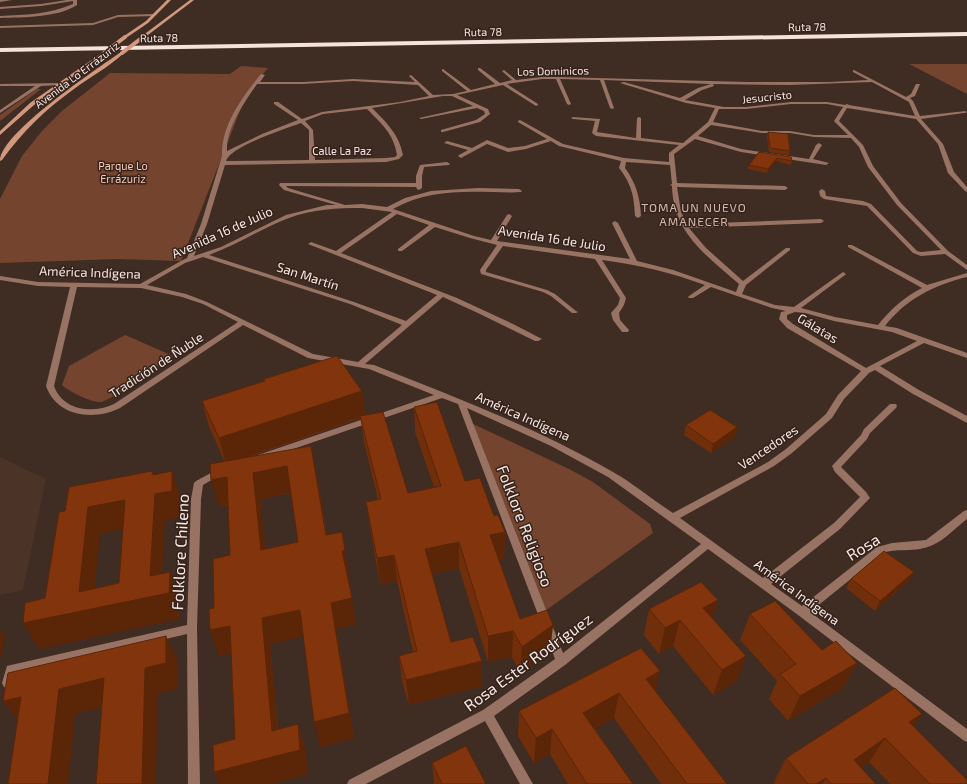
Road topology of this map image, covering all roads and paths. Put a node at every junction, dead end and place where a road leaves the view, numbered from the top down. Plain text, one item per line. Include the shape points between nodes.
1 (10, 0) edge
2 (50, 0) edge
3 (75, 0) edge
4 (169, 0) edge
5 (192, 0) edge
6 (0, 2) edge
7 (0, 8) edge
8 (154, 15) junction
9 (0, 17) edge
10 (0, 27) edge
11 (967, 29) edge
12 (967, 34) edge
13 (0, 44) edge
14 (0, 50) edge
15 (479, 69) dead end
16 (443, 70) dead end
17 (504, 71) dead end
18 (854, 71) dead end
19 (264, 75) dead end
20 (411, 76) dead end
21 (557, 78) junction
22 (602, 80) junction
23 (620, 80) junction
24 (515, 81) junction
25 (871, 81) junction
26 (256, 83) junction
27 (719, 83) junction
28 (59, 84) junction
29 (419, 84) junction
30 (501, 84) junction
31 (0, 85) edge
32 (40, 85) junction
33 (918, 85) dead end
34 (470, 91) junction
35 (453, 95) junction
36 (432, 97) junction
37 (907, 98) junction
38 (681, 100) junction
39 (276, 103) dead end
40 (569, 104) dead end
41 (536, 105) dead end
42 (847, 105) junction
43 (478, 106) junction
44 (368, 107) junction
45 (612, 108) dead end
46 (717, 108) junction
47 (0, 112) edge
48 (964, 112) dead end
49 (421, 118) dead end
50 (573, 118) dead end
51 (639, 118) dead end
52 (918, 118) junction
53 (301, 120) junction
54 (520, 121) dead end
55 (710, 123) junction
56 (443, 131) dead end
57 (0, 134) edge
58 (694, 137) junction
59 (851, 137) junction
60 (638, 139) junction
61 (550, 140) junction
62 (447, 143) dead end
63 (682, 144) junction
64 (819, 145) dead end
65 (472, 150) junction
66 (225, 156) junction
67 (461, 156) dead end
68 (0, 159) edge
69 (624, 160) junction
70 (811, 160) junction
71 (312, 161) junction
72 (223, 163) junction
73 (826, 163) dead end
74 (447, 164) dead end
75 (672, 164) junction
76 (418, 184) junction
77 (673, 185) junction
78 (785, 188) dead end
79 (967, 190) edge
80 (519, 191) dead end
81 (822, 191) dead end
82 (420, 195) junction
83 (343, 206) junction
84 (388, 209) junction
85 (396, 212) junction
86 (509, 216) dead end
87 (638, 216) dead end
88 (821, 221) dead end
89 (615, 223) dead end
90 (434, 224) junction
91 (684, 226) junction
92 (493, 242) junction
93 (311, 244) dead end
94 (501, 244) junction
95 (850, 246) dead end
96 (788, 249) dead end
97 (400, 250) dead end
98 (946, 252) junction
99 (338, 253) junction
100 (202, 255) junction
101 (598, 258) junction
102 (190, 259) junction
103 (634, 262) junction
104 (967, 268) edge
105 (843, 274) dead end
106 (967, 275) edge
107 (0, 278) edge
108 (711, 284) junction
109 (743, 284) junction
110 (74, 285) junction
111 (141, 286) junction
112 (926, 287) junction
113 (739, 293) junction
114 (441, 295) junction
115 (691, 297) dead end
116 (796, 309) junction
117 (574, 312) dead end
118 (243, 322) junction
119 (406, 324) junction
120 (880, 327) junction
121 (625, 330) dead end
122 (538, 339) dead end
123 (922, 341) junction
124 (967, 356) edge
125 (359, 365) junction
126 (876, 366) junction
127 (866, 371) junction
128 (441, 395) junction
129 (461, 402) junction
130 (893, 406) dead end
131 (967, 420) edge
132 (253, 460) edge
133 (230, 468) edge
134 (967, 514) edge
135 (673, 518) junction
136 (708, 544) junction
137 (763, 584) junction
138 (802, 612) junction
139 (192, 628) junction
140 (561, 661) junction
141 (6, 696) edge
142 (487, 714) junction
143 (967, 736) edge
144 (194, 784) edge
145 (353, 784) edge
146 (527, 784) edge

1 - 6 street
2 - 6 street
3 - 7 street
3 - 9 street via 76,5 66,8
4 - 8 main road, Avenida Lo Errázuriz
5 - 68 main road, Avenida Lo Errázuriz, bridge via 39,114
8 - 10 street via 118,16 93,24
8 - 28 main road, Avenida Lo Errázuriz, bridge
11 - 13 highway, Ruta 78
12 - 14 highway, Ruta 78
15 - 30 street
16 - 34 street
17 - 24 street
18 - 25 street
19 - 26 street
20 - 29 street
21 - 22 street, Los Dominicos
21 - 24 street, Los Dominicos
21 - 40 street
22 - 23 street, Los Dominicos
22 - 45 street
23 - 27 street, Los Dominicos
23 - 38 street, Jesucristo
24 - 30 street, Los Dominicos
25 - 27 street, Los Dominicos via 807,84
25 - 37 street
26 - 29 street via 353,80
26 - 66 street via 234,121 223,148
27 - 38 street via 700,89
28 - 32 street
28 - 57 main road, Avenida Lo Errázuriz via 24,111
29 - 36 street
30 - 34 street, Los Dominicos
30 - 41 street
31 - 32 street
32 - 47 street
33 - 37 street via 913,95
34 - 35 street, Los Dominicos
35 - 36 street, Los Dominicos
35 - 43 street
36 - 44 street, Los Dominicos
37 - 52 street via 913,104
38 - 46 street, Jesucristo
39 - 53 street
42 - 46 street, Jesucristo via 801,103
42 - 52 street, Jesucristo
42 - 59 street via 836,121
43 - 49 street
43 - 56 street via 488,114 478,120
44 - 53 street, Los Dominicos via 322,113
44 - 71 street, Calle La Paz via 386,123 395,137 400,156 386,160
46 - 55 street
48 - 52 street, Jesucristo
50 - 60 street via 598,120 595,135
51 - 60 street
52 - 79 street via 940,144 951,173
53 - 66 street, Los Dominicos via 250,141
53 - 71 street via 312,133
54 - 61 street
55 - 58 street
55 - 59 street via 762,132
58 - 63 street
58 - 70 street via 741,150
59 - 98 street via 861,146 871,167 880,176 889,192
60 - 63 street
61 - 65 street via 526,148 508,150 487,142
61 - 69 street
62 - 65 street
63 - 75 street via 672,153
64 - 70 street
65 - 67 street
66 - 72 street
69 - 75 street
69 - 87 street via 622,168 636,190
70 - 73 street
71 - 72 street, Calle La Paz
72 - 102 street
74 - 76 street via 422,166
75 - 77 street
76 - 82 street
76 - 83 street via 282,184 286,189
77 - 78 street
77 - 91 street
80 - 82 street via 467,190
81 - 98 street via 824,196 869,205 915,252
82 - 84 street
83 - 84 street, Avenida 16 de Julio
83 - 100 street, Avenida 16 de Julio via 315,209 288,216 232,244
84 - 85 street, Avenida 16 de Julio
85 - 90 street, Avenida 16 de Julio
85 - 99 street
86 - 92 street
88 - 91 street
89 - 103 street
90 - 92 street, Avenida 16 de Julio
90 - 97 street
91 - 109 street via 702,250
92 - 94 street, Avenida 16 de Julio
93 - 99 street
94 - 101 street, Avenida 16 de Julio
94 - 117 street via 483,273 553,294
95 - 112 street
96 - 109 street
98 - 104 street
99 - 114 street
100 - 102 street, Avenida 16 de Julio
100 - 119 street, San Martín via 352,302
101 - 103 street, Avenida 16 de Julio
101 - 121 street via 623,298 615,313
102 - 111 street, Avenida 16 de Julio
103 - 108 street, Avenida 16 de Julio
105 - 116 street, Gálatas
106 - 112 street
107 - 110 street, América Indígena
108 - 113 street, Avenida 16 de Julio
108 - 115 street
109 - 113 street
110 - 111 street, América Indígena
110 - 118 street, Tradición de Ñuble via 50,386 54,397 82,412 99,413 117,406
111 - 118 street, América Indígena via 184,295
112 - 120 street via 897,307
113 - 116 street, Avenida 16 de Julio via 774,307
114 - 119 street
114 - 122 street via 495,317
116 - 120 street, Avenida 16 de Julio
116 - 127 street, Gálatas via 783,317 790,326
118 - 125 street, América Indígena via 311,356
119 - 125 street
120 - 123 street, Avenida 16 de Julio
123 - 124 street, Avenida 16 de Julio
123 - 126 street, Vencedores
125 - 128 street, América Indígena via 371,367
126 - 127 street, Vencedores
126 - 131 street
127 - 135 street, Vencedores via 841,397 825,420 789,451 771,464
128 - 129 street, América Indígena
128 - 132 street
129 - 135 street, América Indígena via 579,456
129 - 140 street, Folklore Religioso
130 - 137 street via 836,466 865,498 837,526
133 - 139 street, Folklore Chileno via 206,478 197,490
134 - 138 street, Rosa via 923,545 895,546 880,550
135 - 136 street, América Indígena
136 - 137 street, América Indígena
136 - 140 street, Rosa Ester Rodríguez
137 - 138 street, América Indígena
138 - 143 street, América Indígena
139 - 141 street via 11,670
139 - 144 street, Folklore Chileno
140 - 142 street, Rosa Ester Rodríguez
142 - 145 street, Rosa Ester Rodríguez
142 - 146 street

